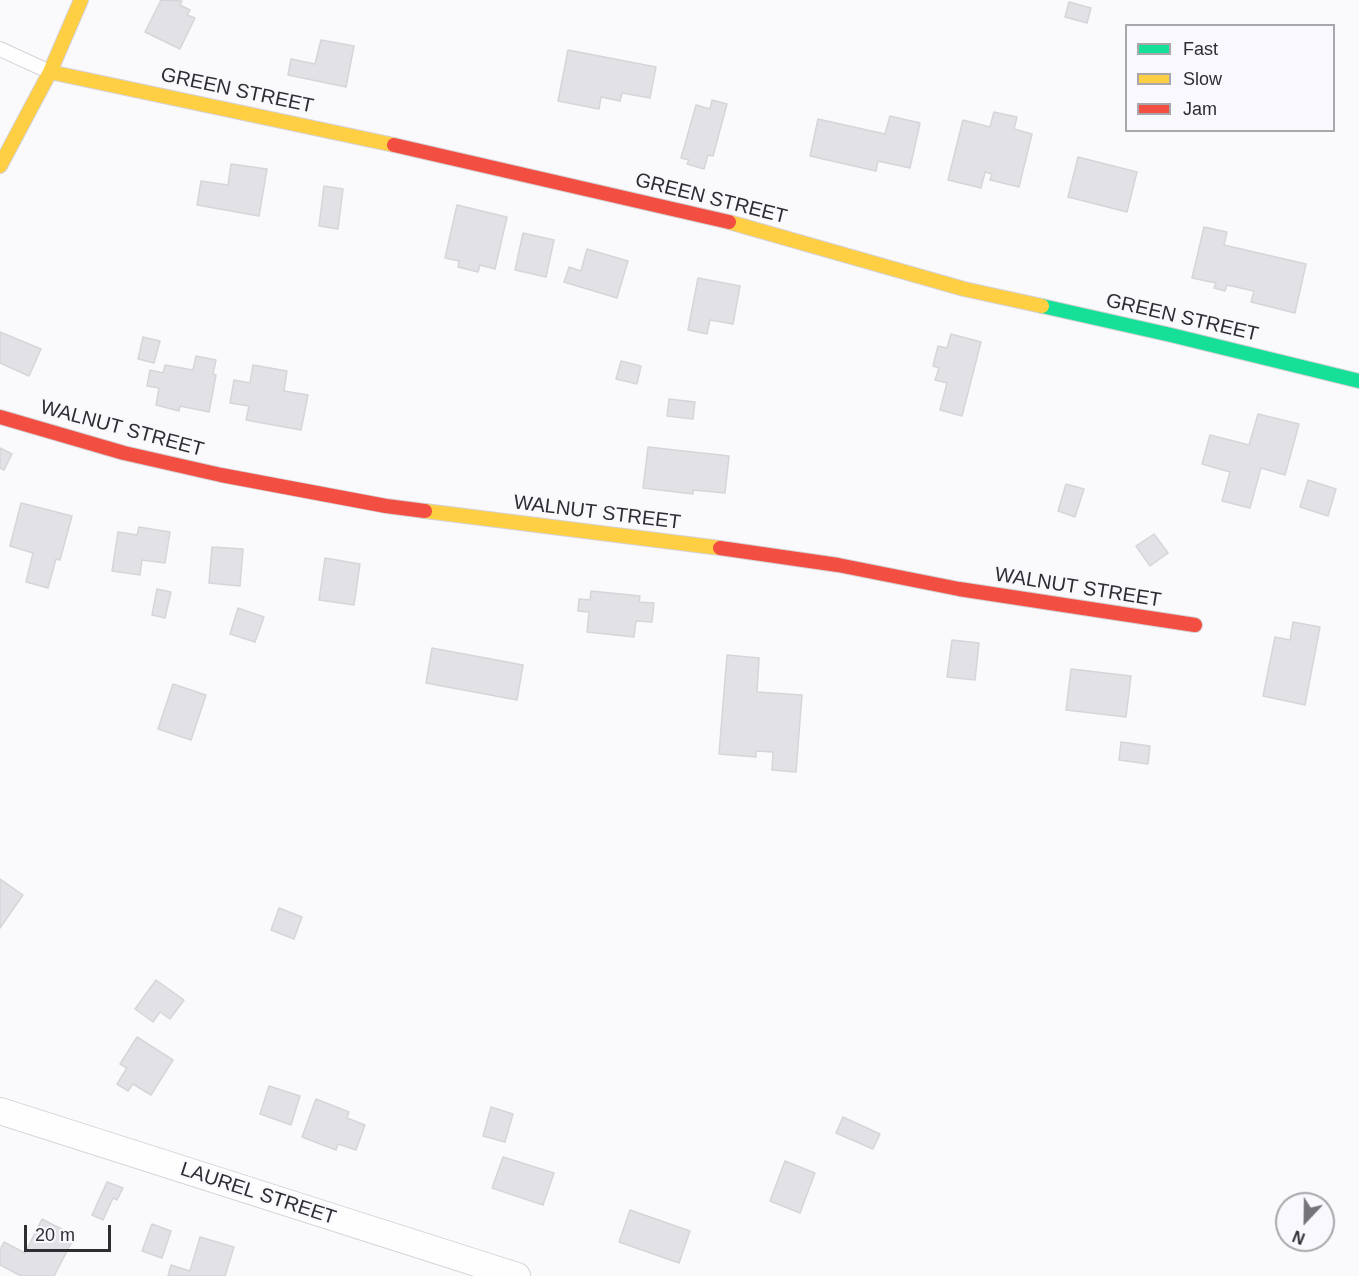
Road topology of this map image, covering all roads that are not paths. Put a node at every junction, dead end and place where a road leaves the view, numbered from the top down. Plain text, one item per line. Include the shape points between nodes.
1 (81, 0) edge
2 (0, 49) edge
3 (50, 72) junction
4 (2, 159) edge
5 (1359, 381) edge
6 (0, 417) edge
7 (1195, 625) dead end
8 (0, 1111) edge
9 (517, 1276) edge

1 - 3 street
2 - 3 lane
3 - 4 street
3 - 5 street, GREEN STREET via 740,225 964,289
6 - 7 street, WALNUT STREET via 124,453 386,506 838,565 959,589
8 - 9 street, LAUREL STREET

